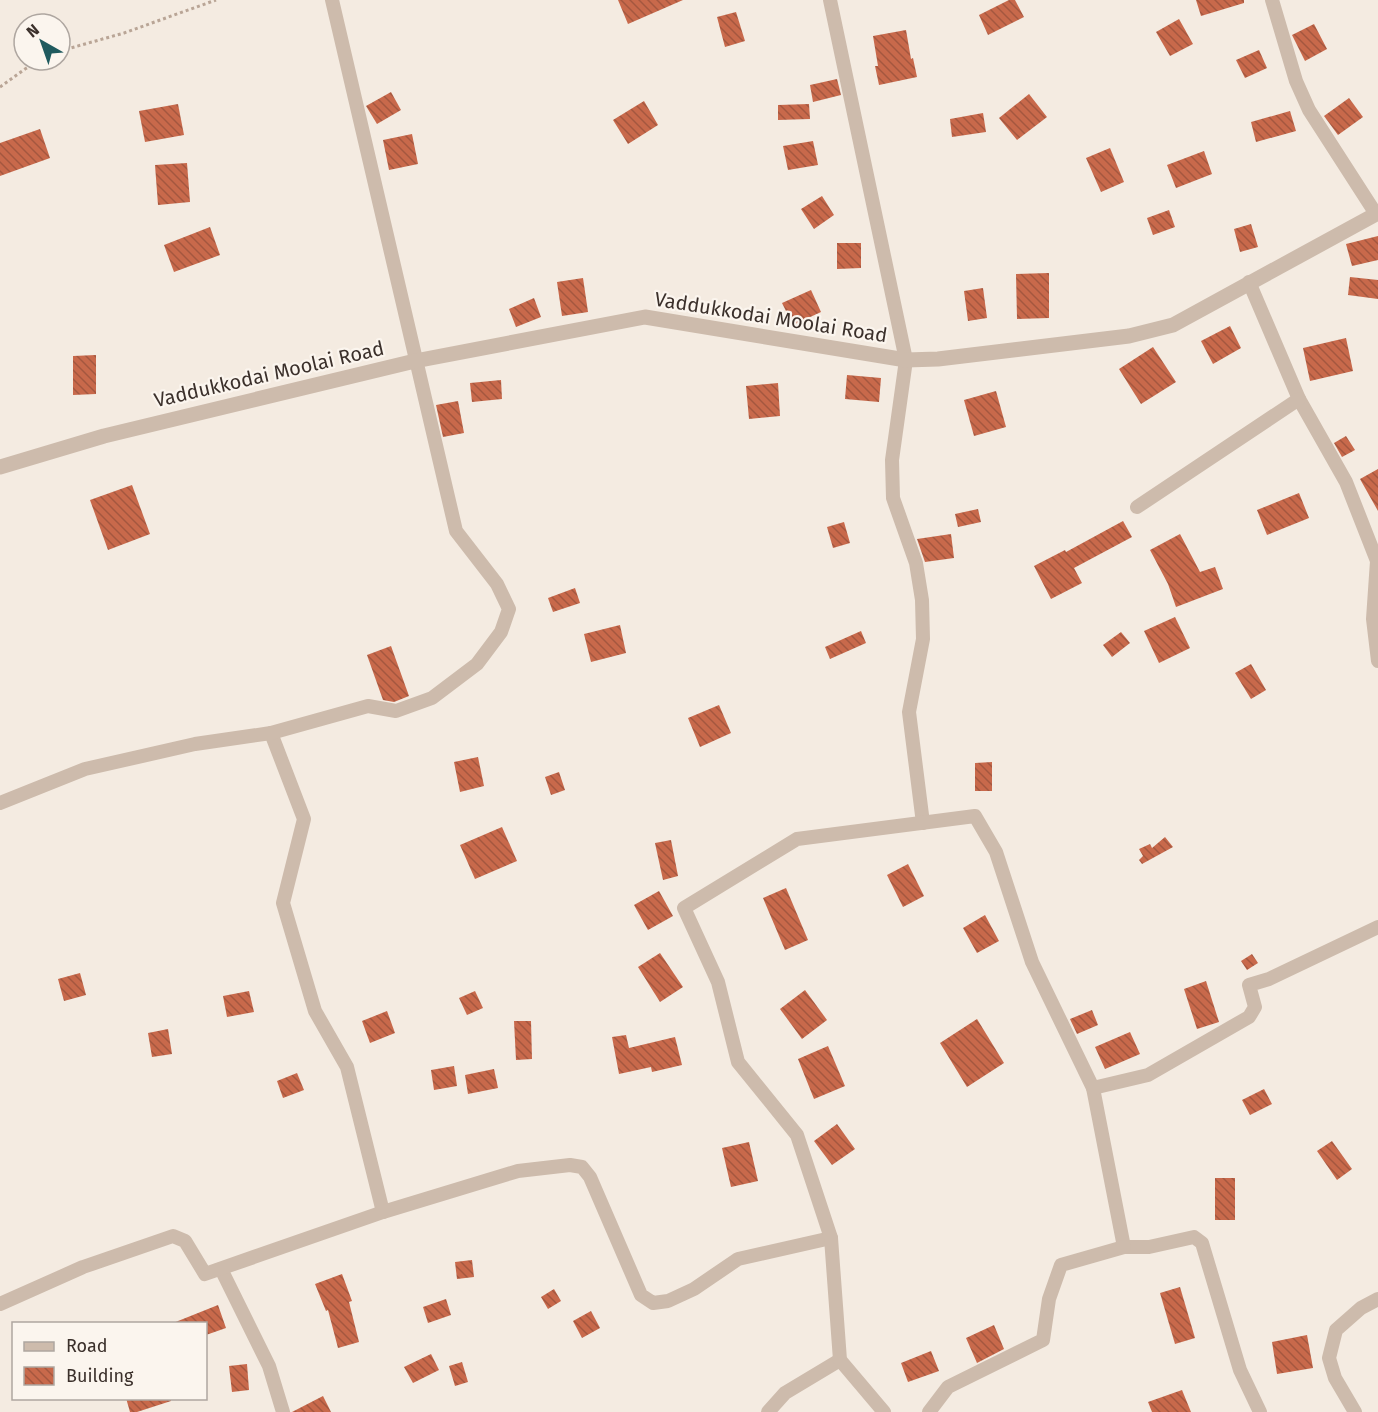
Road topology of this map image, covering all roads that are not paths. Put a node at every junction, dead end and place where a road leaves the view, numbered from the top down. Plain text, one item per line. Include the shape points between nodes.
1 (332, 0) edge
2 (830, 0) edge
3 (1272, 0) edge
4 (1377, 213) edge
5 (1249, 282) junction
6 (906, 360) junction
7 (415, 361) junction
8 (1299, 399) junction
9 (0, 467) edge
10 (1137, 507) dead end
11 (1378, 661) edge
12 (271, 733) junction
13 (0, 804) edge
14 (923, 823) junction
15 (1378, 927) edge
16 (1093, 1088) junction
17 (382, 1212) junction
18 (831, 1238) junction
19 (1124, 1247) junction
20 (221, 1269) junction
21 (1378, 1299) edge
22 (0, 1304) edge
23 (840, 1360) junction
24 (283, 1412) edge
25 (768, 1412) edge
26 (884, 1412) edge
27 (929, 1412) edge
28 (1260, 1412) edge
29 (1355, 1412) edge

1 - 7 street
2 - 6 street
3 - 4 street via 1296,81 1309,110
4 - 5 street, Vaddukkodai Moolai Road
5 - 6 street, Vaddukkodai Moolai Road via 1173,325 1129,336
5 - 8 street
6 - 7 street, Vaddukkodai Moolai Road via 645,316
6 - 14 street via 892,460 893,498 915,563 922,600 923,639 909,711
7 - 9 street, Vaddukkodai Moolai Road via 104,435
7 - 12 street via 456,531 497,584 509,609 501,632 477,664 432,698 396,711 368,706
8 - 10 street
8 - 11 street via 1346,482 1377,561 1373,620
12 - 13 street via 195,744 85,769
12 - 17 street via 304,819 283,903 315,1011 347,1067
14 - 16 street via 975,816 996,852 1032,962
14 - 18 street via 797,838 684,908 718,982 738,1062 797,1135
15 - 16 street via 1269,979 1249,984 1255,1007 1249,1017 1148,1074
16 - 19 street
17 - 18 street via 518,1171 582,1167 591,1177 641,1296 652,1303 668,1301 694,1289 738,1259
17 - 20 street
18 - 23 street
19 - 27 street via 1061,1265 1049,1299 1043,1341 948,1387
19 - 28 street via 1149,1247 1194,1237 1202,1244 1240,1370
20 - 22 street via 205,1274 185,1241 173,1236 83,1267
20 - 24 street via 269,1366
21 - 29 street via 1336,1330 1329,1358
23 - 25 street via 785,1393
23 - 26 street

